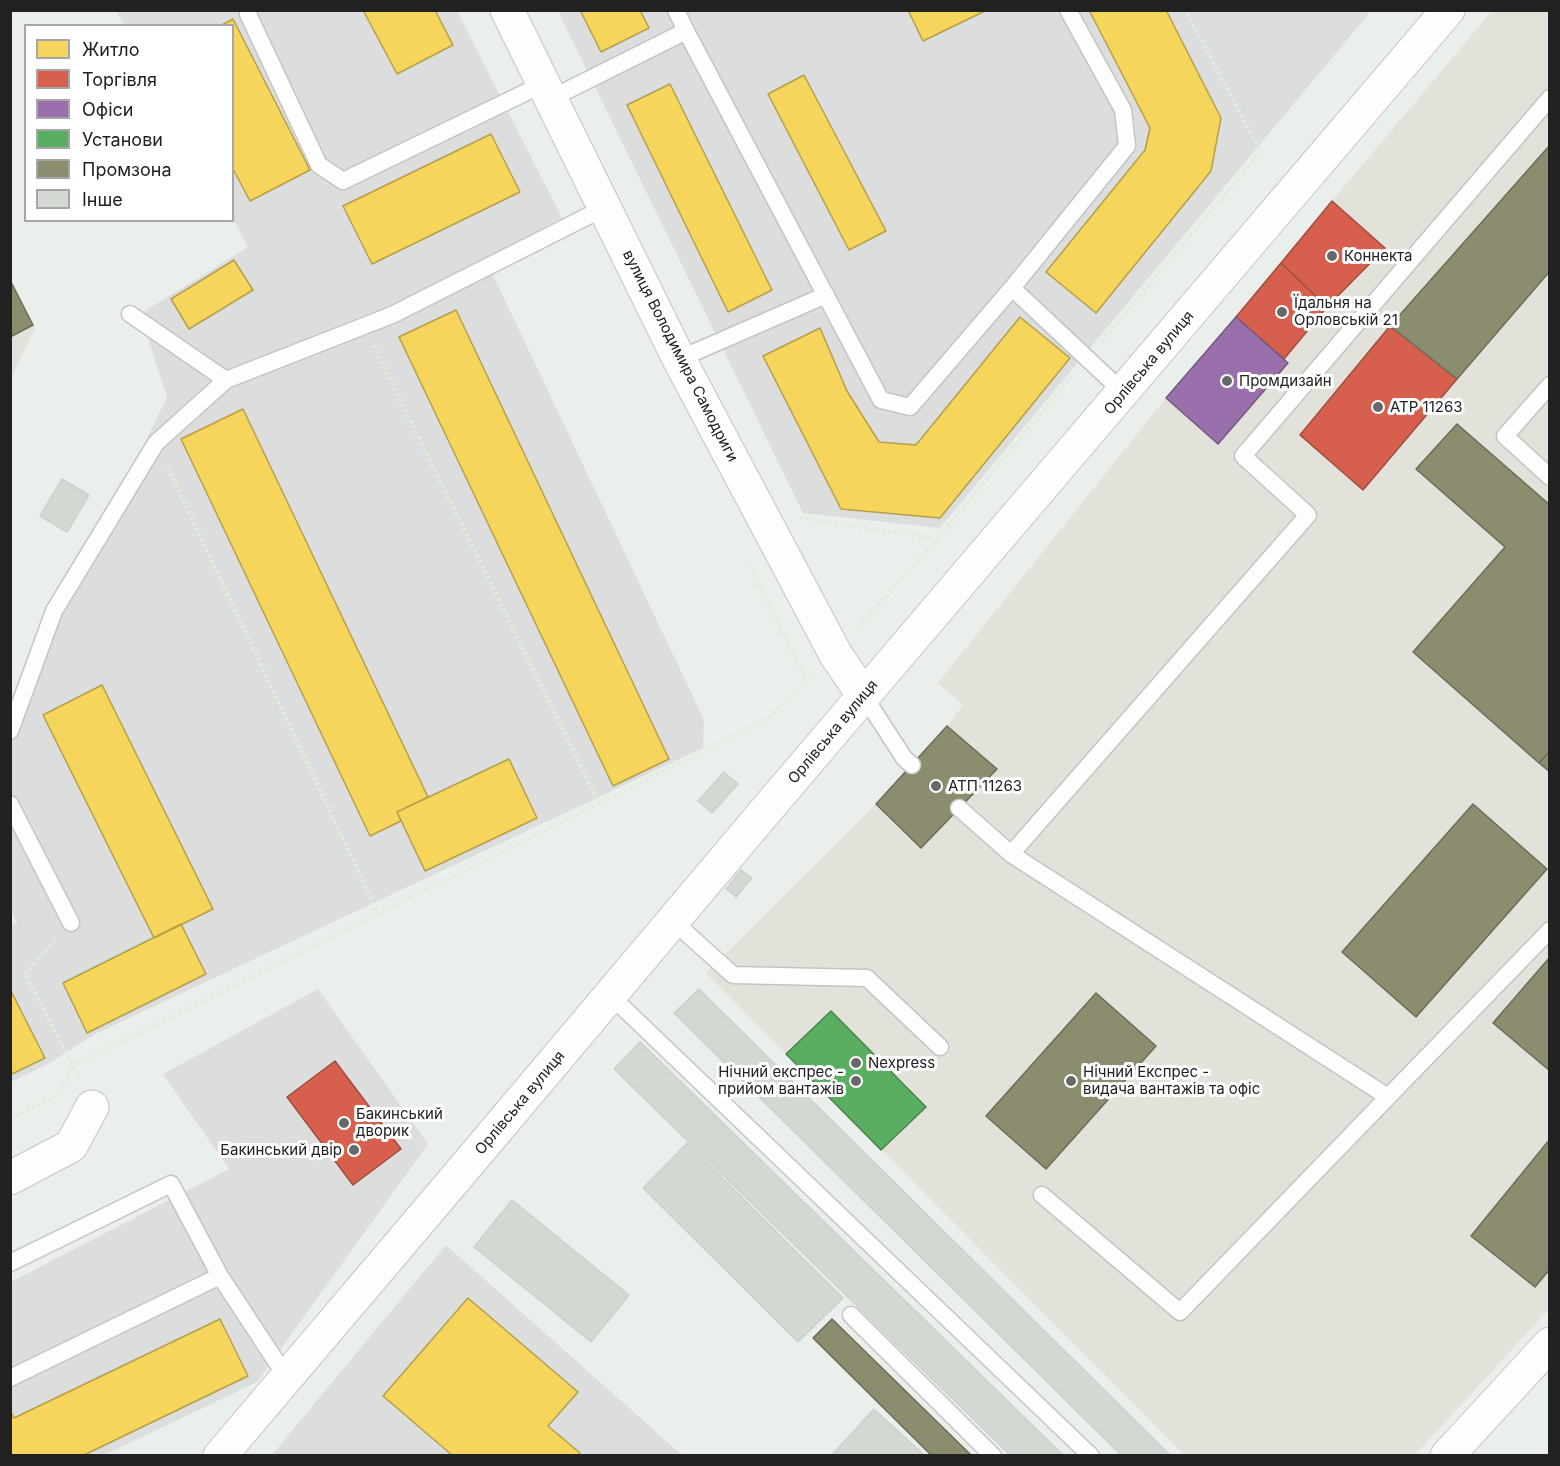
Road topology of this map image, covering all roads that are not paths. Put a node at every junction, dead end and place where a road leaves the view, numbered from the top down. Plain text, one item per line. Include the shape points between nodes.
1 (249, 10) edge
2 (507, 10) edge
3 (676, 10) edge
4 (1068, 10) edge
5 (1448, 10) edge
6 (686, 31) junction
7 (547, 92) junction
8 (1550, 98) edge
9 (604, 208) junction
10 (1012, 288) junction
11 (826, 295) junction
12 (130, 314) dead end
13 (679, 359) junction
14 (226, 380) junction
15 (1550, 385) edge
16 (1124, 393) junction
17 (1550, 477) edge
18 (864, 696) junction
19 (10, 731) edge
20 (912, 765) dead end
21 (10, 804) edge
22 (959, 808) dead end
23 (1011, 854) junction
24 (673, 921) junction
25 (71, 923) road end
26 (1550, 930) edge
27 (611, 996) junction
28 (940, 1047) dead end
29 (1388, 1097) junction
30 (92, 1107) road end
31 (10, 1178) edge
32 (1042, 1195) dead end
33 (10, 1263) edge
34 (220, 1276) junction
35 (850, 1316) dead end
36 (1550, 1344) edge
37 (10, 1378) edge
38 (286, 1378) junction
39 (220, 1455) edge
40 (993, 1455) edge
41 (1091, 1455) edge
42 (1447, 1455) edge

1 - 7 lane via 319,165 343,181
2 - 7 street, вулиця Володимира Самодриги
3 - 6 lane
4 - 10 lane via 1123,110 1127,146
5 - 16 street, Орлівська вулиця
6 - 7 lane
6 - 11 lane
7 - 9 street, вулиця Володимира Самодриги
8 - 23 lane via 1243,456 1308,515
9 - 13 street, вулиця Володимира Самодриги
9 - 14 lane via 392,315
10 - 11 lane via 910,407 881,400
10 - 16 lane
11 - 13 lane
12 - 14 lane
13 - 18 street, вулиця Володимира Самодриги via 836,655
14 - 19 lane via 156,443 54,611
15 - 17 lane via 1505,436
16 - 18 street, Орлівська вулиця
18 - 20 lane
18 - 24 street, Орлівська вулиця
21 - 25 lane
22 - 23 lane
23 - 29 lane
24 - 27 street, Орлівська вулиця
24 - 28 lane via 733,975 867,978
26 - 29 lane
27 - 38 street, Орлівська вулиця
27 - 41 lane
29 - 32 lane via 1180,1312
30 - 31 street via 70,1146
33 - 34 lane via 171,1184
34 - 37 lane
34 - 38 lane
35 - 40 lane
36 - 42 street
38 - 39 street, Орлівська вулиця

